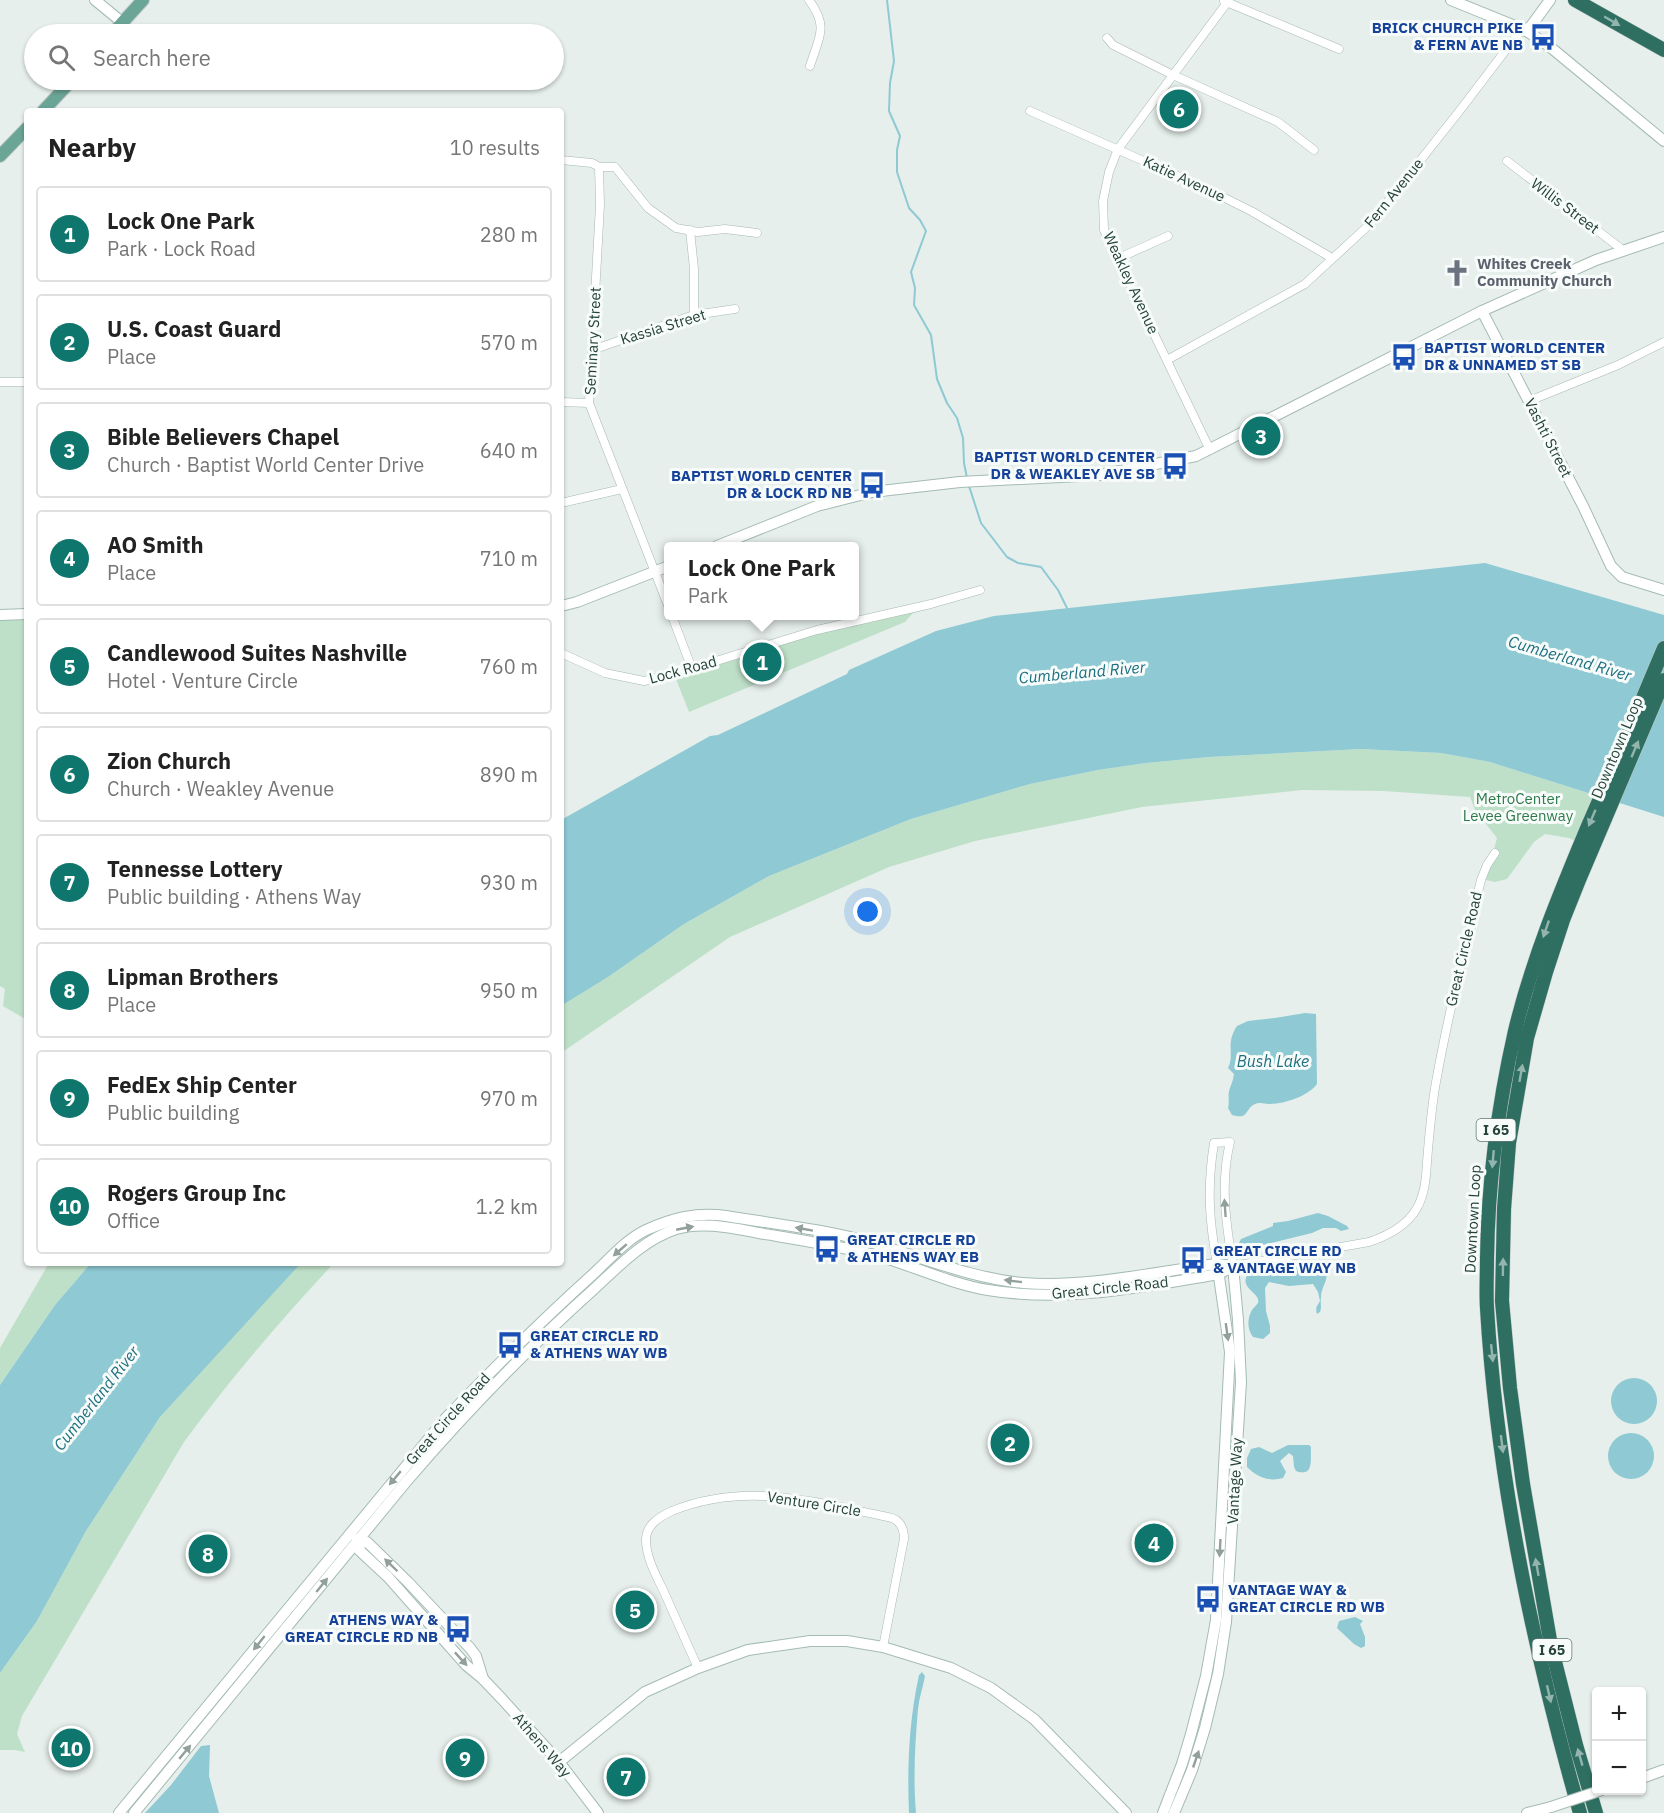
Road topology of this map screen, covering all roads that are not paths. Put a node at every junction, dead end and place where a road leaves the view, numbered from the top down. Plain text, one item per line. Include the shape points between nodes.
1 (95, 0) edge
2 (142, 0) edge
3 (809, 0) edge
4 (1451, 0) edge
5 (1575, 0) edge
6 (1226, 1) edge
7 (1548, 2) edge
8 (123, 22) joint
9 (1525, 30) junction
10 (1107, 38) dead end
11 (1649, 42) junction
12 (1339, 49) dead end
13 (1664, 50) edge
14 (1664, 57) edge
15 (810, 66) dead end
16 (1173, 75) junction
17 (63, 90) edge
18 (48, 108) edge
19 (1030, 111) dead end
20 (24, 133) edge
21 (1664, 141) edge
22 (1118, 149) junction
23 (1314, 150) dead end
24 (0, 156) edge
25 (564, 160) edge
26 (1507, 161) dead end
27 (600, 166) junction
28 (690, 230) junction
29 (757, 233) dead end
30 (1168, 236) dead end
31 (1664, 237) edge
32 (1624, 251) junction
33 (1119, 258) junction
34 (1332, 258) junction
35 (735, 309) dead end
36 (1482, 312) junction
37 (694, 315) junction
38 (1664, 342) edge
39 (592, 350) junction
40 (1167, 360) junction
41 (0, 382) edge
42 (24, 382) edge
43 (1529, 401) junction
44 (564, 402) edge
45 (589, 403) junction
46 (1210, 450) junction
47 (622, 489) junction
48 (564, 501) edge
49 (727, 542) edge
50 (664, 568) edge
51 (655, 572) junction
52 (980, 590) dead end
53 (1664, 590) edge
54 (664, 595) edge
55 (564, 605) edge
56 (24, 614) edge
57 (0, 615) edge
58 (674, 620) edge
59 (1664, 648) edge
60 (564, 654) edge
61 (692, 669) junction
62 (1664, 680) edge
63 (1496, 853) dead end
64 (1574, 877) junction
65 (1233, 1266) junction
66 (1218, 1269) junction
67 (356, 1539) junction
68 (393, 1583) junction
69 (423, 1597) junction
70 (883, 1647) junction
71 (698, 1668) junction
72 (483, 1679) junction
73 (559, 1762) junction
74 (1664, 1770) edge
75 (1646, 1776) edge
76 (161, 1781) junction
77 (1592, 1794) edge
78 (121, 1810) edge
79 (1168, 1810) edge
80 (1127, 1812) edge
81 (134, 1813) edge
82 (598, 1813) edge
83 (1152, 1813) edge
84 (1527, 1813) edge
85 (1580, 1813) edge
86 (1596, 1813) edge

1 - 8 street
2 - 8 main road
3 - 15 street via 819,13 822,27
4 - 9 street
5 -> 11 highway
6 - 12 street
6 - 16 street, Weakley Avenue
7 - 9 street, Fern Avenue
9 - 21 street
9 - 34 street, Fern Avenue via 1370,224
10 - 16 street via 1113,45
11 - 13 highway
11 - 14 highway
16 - 22 street, Weakley Avenue
16 - 23 street via 1278,122
17 - 18 main road
19 - 22 street, Katie Avenue
20 - 24 main road
22 - 33 street, Weakley Avenue via 1103,201 1104,230
22 - 34 street, Katie Avenue via 1251,211
25 - 27 street
26 - 32 street, Willis Street
27 - 28 street via 615,167 648,208 676,228
27 - 39 street, Seminary Street
28 - 29 street
28 - 37 street
30 - 33 street
31 - 32 street
32 - 36 street
33 - 40 street, Weakley Avenue
34 - 40 street, Fern Avenue via 1305,284
35 - 37 street, Kassia Street
36 - 43 street, Vashti Street
36 - 46 street
37 - 39 street, Kassia Street
38 - 43 street
39 - 45 street, Seminary Street
40 - 46 street, Weakley Avenue
41 - 42 street
43 - 53 street, Vashti Street via 1611,566 1622,577
44 - 45 street
45 - 47 street, Seminary Street
46 - 49 street via 1100,475 872,492 818,506
47 - 48 street
47 - 51 street, Seminary Street
50 - 51 street
51 - 54 street, Seminary Street
51 - 55 street
52 - 61 street, Lock Road via 817,630
56 - 57 street
58 - 61 street
59 -> 64 highway, Downtown Loop / I 65
60 - 61 street, Lock Road via 605,673 644,681
64 -> 62 highway, Downtown Loop / I 65
63 - 65 street, Great Circle Road via 1480,880 1451,1003 1432,1111 1426,1181 1416,1210 1395,1230 1369,1242
64 -> 85 highway, Downtown Loop / I 65 via 1550,917 1518,1020 1494,1140 1487,1306 1508,1493 1538,1650
86 -> 64 highway, Downtown Loop / I 65 via 1551,1646 1523,1484 1502,1301 1509,1143 1527,1038
65 - 66 street, Great Circle Road
65 -> 66 street, Vantage Way via 1224,1204 1230,1142 1214,1143 1208,1186
79 -> 65 street, Vantage Way via 1192,1770 1225,1634 1241,1382
66 - 67 street, Great Circle Road via 1082,1294 1050,1296 968,1286 883,1257 829,1245 718,1227 678,1229 632,1254 540,1338 452,1429
66 -> 79 street, Vantage Way via 1230,1352 1216,1620 1206,1676
67 - 68 street, Athens Way via 359,1550
69 -> 67 street, Athens Way via 367,1542
76 -> 67 street, Great Circle Road
67 -> 78 street, Great Circle Road
68 - 69 street
68 -> 72 street, Athens Way
69 - 72 street, Athens Way via 476,1656
70 - 71 street via 847,1641 810,1641 748,1650
70 - 71 street, Venture Circle via 904,1539 897,1520 772,1496 731,1496 701,1501 666,1514 648,1529 646,1538 656,1573
70 - 80 street via 951,1668 1011,1701
71 - 73 street via 645,1692
72 - 73 street, Athens Way
73 - 82 street, Athens Way
74 - 75 street
76 - 78 street via 148,1788 133,1806
76 - 81 street, Great Circle Road
77 - 84 street, bridge
79 - 83 street

